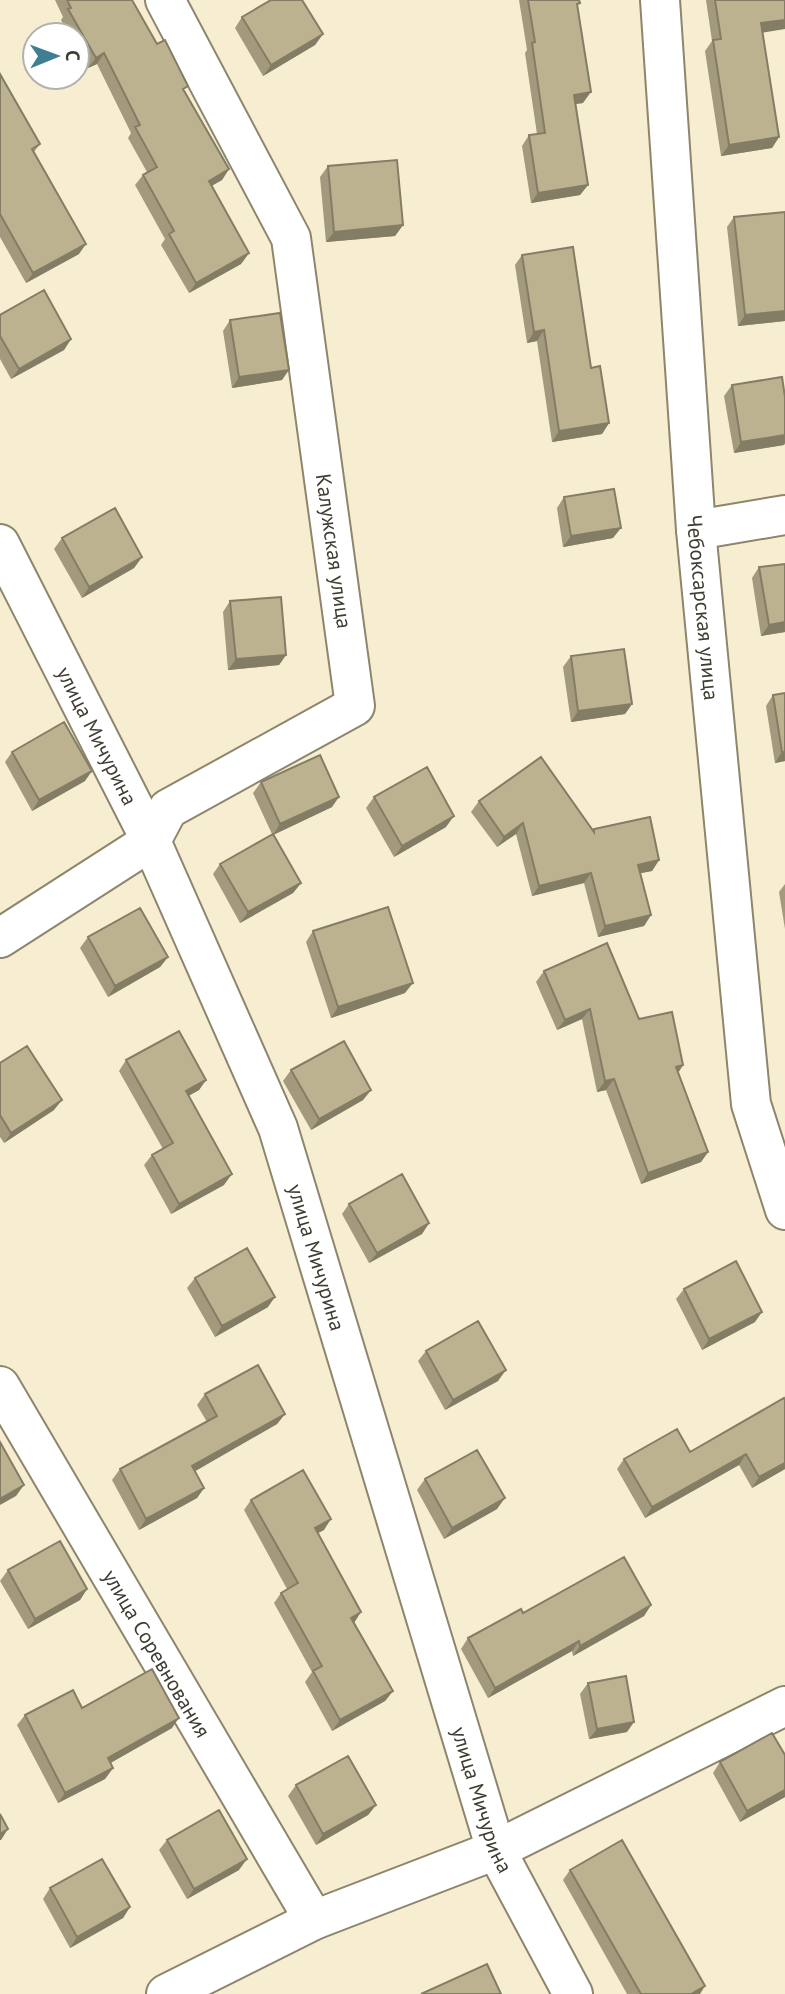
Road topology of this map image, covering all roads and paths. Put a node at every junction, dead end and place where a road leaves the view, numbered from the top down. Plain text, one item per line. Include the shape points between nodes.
1 (165, 0) edge
2 (660, 0) edge
3 (785, 514) edge
4 (696, 530) junction
5 (0, 544) edge
6 (151, 841) junction
7 (0, 938) edge
8 (785, 1210) edge
9 (0, 1387) edge
10 (785, 1706) edge
11 (496, 1850) junction
12 (314, 1920) junction
13 (166, 1994) edge
14 (573, 1994) edge

1 - 6 street, Калужская улица via 291,238 355,706 167,808
2 - 4 street, Чебоксарская улица
3 - 4 street
4 - 8 street, Чебоксарская улица via 751,1104
5 - 6 street, улица Мичурина
6 - 7 street
6 - 11 street, улица Мичурина via 278,1128
9 - 12 street, улица Соревнования
10 - 11 street
11 - 12 street
11 - 14 street, улица Мичурина
12 - 13 street

